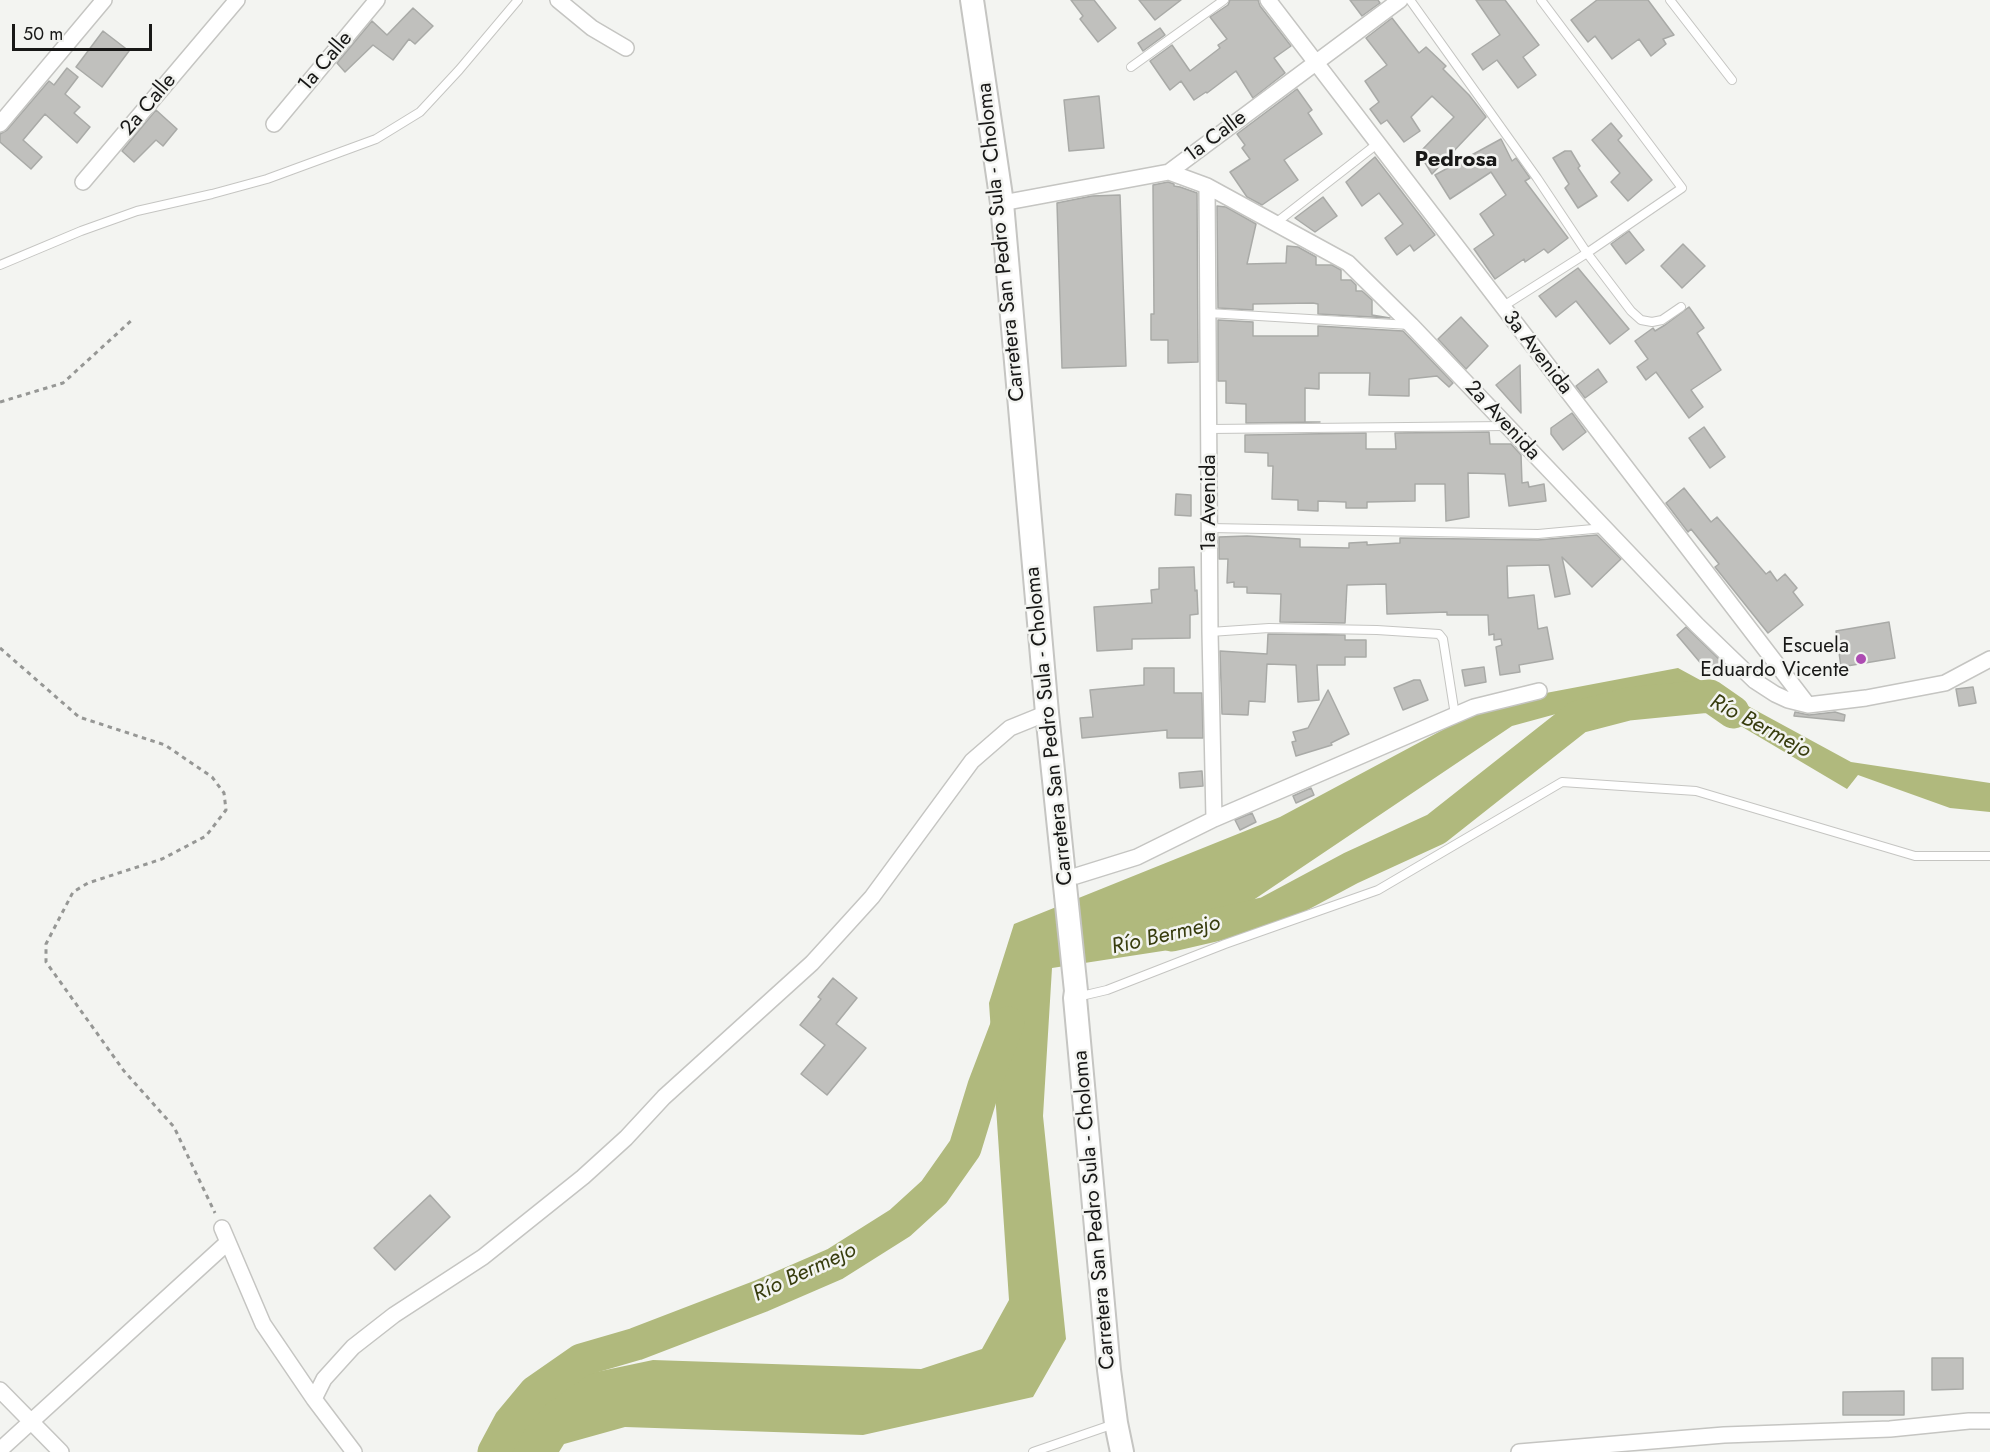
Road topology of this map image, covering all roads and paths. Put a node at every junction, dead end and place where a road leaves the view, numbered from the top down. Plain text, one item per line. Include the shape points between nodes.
1 (104, 0) edge
2 (237, 0) edge
3 (378, 0) edge
4 (518, 0) edge
5 (558, 0) edge
6 (972, 0) edge
7 (1224, 0) edge
8 (1268, 0) edge
9 (1400, 0) edge
10 (1410, 0) edge
11 (1541, 0) edge
12 (1670, 0) edge
13 (626, 48) dead end
14 (1315, 63) junction
15 (1131, 67) dead end
16 (1732, 80) dead end
17 (0, 124) edge
18 (274, 124) dead end
19 (1377, 144) junction
20 (1169, 172) junction
21 (83, 182) dead end
22 (1207, 186) junction
23 (1002, 203) junction
24 (1277, 222) junction
25 (1587, 253) junction
26 (0, 265) edge
27 (1502, 307) junction
28 (1681, 307) dead end
29 (1208, 313) junction
30 (133, 319) dead end
31 (1411, 325) junction
32 (0, 402) edge
33 (1508, 426) junction
34 (1210, 429) junction
35 (1210, 528) junction
36 (1604, 528) junction
37 (1210, 632) junction
38 (0, 648) edge
39 (1990, 659) edge
40 (1539, 691) dead end
41 (1808, 705) junction
42 (1047, 713) junction
43 (1455, 715) junction
44 (1214, 819) junction
45 (1990, 856) edge
46 (1066, 883) junction
47 (1076, 994) junction
48 (225, 1235) junction
49 (0, 1389) edge
50 (314, 1399) junction
51 (1990, 1421) edge
52 (32, 1422) junction
53 (1116, 1423) junction
54 (0, 1450) edge
55 (61, 1452) edge
56 (354, 1452) edge
57 (1033, 1452) edge
58 (1122, 1452) edge
59 (1520, 1452) edge

1 - 17 street
2 - 21 street, 2a Calle
3 - 18 street, 1a Calle
4 - 26 lane via 420,112 376,139 267,179 137,211
5 - 13 street via 592,28
6 - 23 main road, Carretera San Pedro Sula - Choloma
7 - 15 lane
8 - 14 street, 3a Avenida
9 - 14 street, 1a Calle
10 - 25 lane
11 - 25 lane via 1682,188
12 - 16 lane
14 - 19 street, 3a Avenida
14 - 20 street, 1a Calle
19 - 24 lane
19 - 27 street, 3a Avenida
20 - 22 street, 2a Avenida
20 - 23 street, 1a Calle
22 - 24 street, 2a Avenida
22 - 29 street, 1a Avenida
23 - 42 main road, Carretera San Pedro Sula - Choloma
24 - 31 street, 2a Avenida via 1348,263
25 - 27 lane
25 - 28 lane via 1641,320 1662,320
27 - 41 street, 3a Avenida
29 - 31 lane
29 - 34 street, 1a Avenida
30 - 32 path via 63,383
31 - 33 street, 2a Avenida
33 - 34 lane
33 - 36 street, 2a Avenida
34 - 35 street, 1a Avenida
35 - 36 lane via 1538,534
35 - 37 street, 1a Avenida
36 - 41 street, 2a Avenida via 1755,681 1788,700
37 - 43 lane via 1269,628 1439,634
37 - 44 street, 1a Avenida
38 - 48 path via 79,717 165,745 212,777 224,793 226,810 206,836 162,859 88,883 73,892 46,944 46,962 124,1071 174,1127
39 - 41 street via 1945,683
40 - 43 street
42 - 46 main road, Carretera San Pedro Sula - Choloma
42 - 50 street via 1010,728 972,761 872,897 813,963 672,1089 583,1177 483,1257 353,1347 324,1379
43 - 44 street
44 - 46 street via 1137,857 1076,876
45 - 47 lane via 1915,856 1696,791 1562,782 1378,890 1107,990
46 - 47 main road, Carretera San Pedro Sula - Choloma
47 - 53 main road, Carretera San Pedro Sula - Choloma
48 - 50 street via 263,1324
48 - 52 street
49 - 52 street
50 - 56 street
51 - 59 street via 1724,1435
52 - 54 street
52 - 55 street
53 - 57 lane
53 - 58 main road, Carretera San Pedro Sula - Choloma

